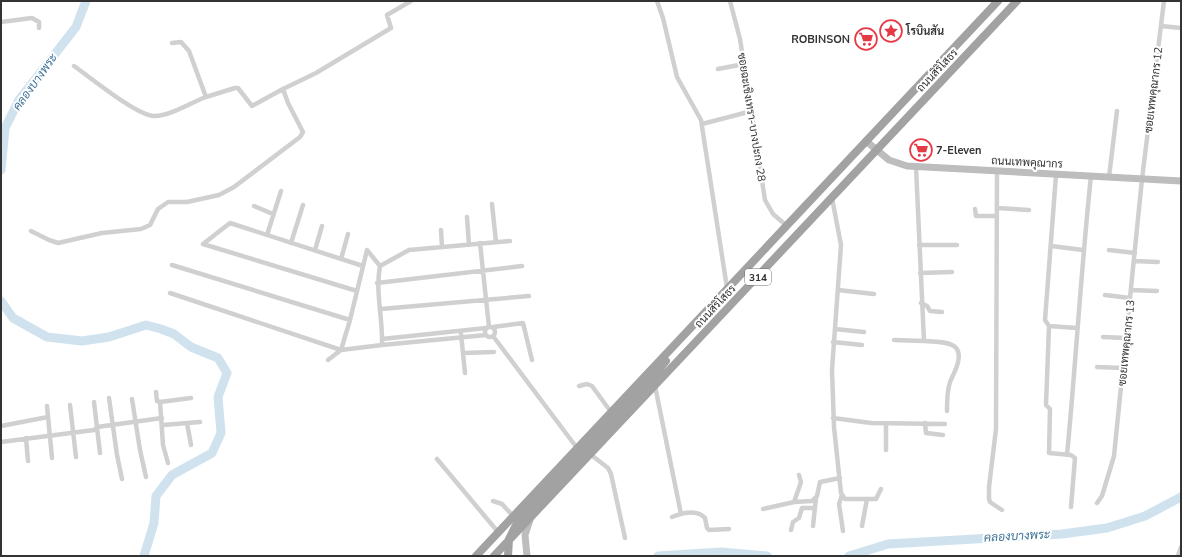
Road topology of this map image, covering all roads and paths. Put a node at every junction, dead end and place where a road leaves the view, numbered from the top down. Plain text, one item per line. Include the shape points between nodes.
1 (411, 1) edge
2 (657, 1) edge
3 (730, 1) edge
4 (998, 1) edge
5 (1017, 1) edge
6 (1164, 1) edge
7 (1, 22) edge
8 (1161, 26) junction
9 (39, 28) dead end
10 (1181, 28) edge
11 (172, 43) dead end
12 (744, 64) junction
13 (74, 66) dead end
14 (718, 69) dead end
15 (283, 89) junction
16 (206, 97) junction
17 (752, 111) junction
18 (1117, 111) dead end
19 (702, 124) junction
20 (866, 142) junction
21 (876, 151) junction
22 (916, 167) junction
23 (997, 172) junction
24 (1056, 175) junction
25 (1090, 176) junction
26 (1109, 177) junction
27 (1142, 179) junction
28 (1181, 181) edge
29 (281, 191) dead end
30 (832, 198) junction
31 (492, 204) dead end
32 (303, 205) dead end
33 (254, 206) dead end
34 (997, 208) junction
35 (975, 209) dead end
36 (1029, 210) dead end
37 (274, 214) junction
38 (997, 216) junction
39 (466, 217) dead end
40 (322, 226) dead end
41 (787, 226) junction
42 (441, 230) dead end
43 (31, 231) dead end
44 (348, 234) dead end
45 (267, 235) junction
46 (510, 241) dead end
47 (496, 242) junction
48 (291, 243) junction
49 (480, 243) junction
50 (469, 244) junction
51 (919, 245) junction
52 (957, 245) dead end
53 (1051, 246) junction
54 (442, 247) junction
55 (315, 250) junction
56 (1083, 250) junction
57 (1109, 250) dead end
58 (1135, 254) junction
59 (342, 259) junction
60 (1134, 261) junction
61 (1158, 262) dead end
62 (172, 265) dead end
63 (363, 266) junction
64 (380, 266) junction
65 (522, 266) dead end
66 (483, 270) junction
67 (952, 272) dead end
68 (920, 273) junction
69 (377, 283) junction
70 (727, 289) junction
71 (838, 290) junction
72 (1131, 290) junction
73 (357, 291) junction
74 (1157, 291) dead end
75 (170, 293) dead end
76 (874, 294) dead end
77 (1105, 295) dead end
78 (529, 296) dead end
79 (1130, 298) junction
80 (487, 299) junction
81 (921, 303) junction
82 (381, 310) junction
83 (942, 312) dead end
84 (350, 320) junction
85 (1049, 326) junction
86 (489, 327) junction
87 (691, 328) junction
88 (1077, 328) junction
89 (835, 329) junction
90 (460, 330) junction
91 (864, 332) dead end
92 (486, 335) junction
93 (493, 336) junction
94 (461, 337) junction
95 (1103, 337) dead end
96 (1126, 338) junction
97 (382, 339) junction
98 (894, 340) dead end
99 (924, 341) junction
100 (834, 342) junction
101 (382, 345) junction
102 (862, 345) dead end
103 (341, 350) junction
104 (494, 352) dead end
105 (463, 353) junction
106 (328, 360) dead end
107 (532, 360) dead end
108 (1097, 367) dead end
109 (1123, 368) junction
110 (465, 373) dead end
111 (579, 386) dead end
112 (655, 386) junction
113 (156, 392) dead end
114 (109, 398) dead end
115 (191, 398) dead end
116 (132, 400) dead end
117 (94, 402) dead end
118 (160, 402) junction
119 (70, 405) dead end
120 (46, 406) dead end
121 (947, 411) dead end
122 (611, 412) junction
123 (48, 417) junction
124 (162, 418) junction
125 (833, 418) junction
126 (136, 421) junction
127 (200, 422) dead end
128 (187, 423) junction
129 (886, 423) junction
130 (925, 423) junction
131 (945, 424) dead end
132 (113, 425) junction
133 (163, 425) junction
134 (1, 426) edge
135 (97, 427) junction
136 (73, 432) junction
137 (943, 434) dead end
138 (50, 435) junction
139 (26, 438) junction
140 (1, 442) edge
141 (191, 445) dead end
142 (577, 448) junction
143 (886, 450) dead end
144 (100, 453) dead end
145 (590, 454) junction
146 (1067, 455) junction
147 (76, 456) dead end
148 (52, 458) dead end
149 (437, 459) dead end
150 (28, 461) dead end
151 (168, 463) dead end
152 (799, 475) dead end
153 (146, 477) dead end
154 (840, 478) junction
155 (122, 479) dead end
156 (881, 489) dead end
157 (842, 495) junction
158 (816, 498) junction
159 (867, 499) junction
160 (493, 501) dead end
161 (794, 502) junction
162 (1096, 503) dead end
163 (1070, 507) dead end
164 (815, 508) junction
165 (763, 509) dead end
166 (1002, 510) dead end
167 (681, 514) junction
168 (532, 515) junction
169 (513, 516) junction
170 (672, 518) dead end
171 (813, 526) dead end
172 (862, 526) dead end
173 (729, 529) dead end
174 (791, 530) dead end
175 (843, 531) dead end
176 (498, 532) junction
177 (625, 538) dead end
178 (489, 542) junction
179 (1181, 547) edge
180 (496, 554) edge
181 (476, 556) edge
182 (508, 556) edge
183 (527, 556) edge
184 (1178, 556) edge

1 - 15 street via 387,15 391,28 316,73
2 - 19 street via 677,77
3 - 12 street, ซอยฉะเชิงเทรา-บางปะกง 28
4 - 20 highway, ถนนสิริโสธร / 314
5 - 21 highway, ถนนสิริโสธร / 314
6 - 8 street, ซอยเทพคุณากร 12
7 - 9 street via 32,18 39,22
8 - 10 street
8 - 27 street, ซอยเทพคุณากร 12
11 - 16 street via 181,42 189,51
12 - 14 street
12 - 17 street, ซอยฉะเชิงเทรา-บางปะกง 28
13 - 16 street via 147,115 166,114
15 - 16 street via 252,106 238,88
15 - 43 street via 303,132 300,137 234,187 213,196 187,202 168,202 158,209 150,225 141,229 102,233 58,243
17 - 19 street
17 - 41 street, ซอยฉะเชิงเทรา-บางปะกง 28 via 765,200 773,214
18 - 26 street
19 - 70 street
20 - 21 main road, ถนนเทพคุณากร
20 - 41 highway, ถนนสิริโสธร / 314
21 - 22 main road, ถนนเทพคุณากร via 897,164
21 - 30 highway, ถนนสิริโสธร / 314
22 - 23 main road, ถนนเทพคุณากร
22 - 51 street
23 - 24 main road, ถนนเทพคุณากร
23 - 34 street
24 - 25 main road, ถนนเทพคุณากร
24 - 53 street
25 - 26 main road, ถนนเทพคุณากร
25 - 56 street
26 - 27 main road, ถนนเทพคุณากร
27 - 28 main road, ถนนเทพคุณากร
27 - 58 street, ซอยเทพคุณากร 13
29 - 37 street
30 - 71 street via 840,245
30 - 112 highway, ถนนสิริโสธร / 314
31 - 47 street
32 - 48 street
33 - 37 street
34 - 36 street
34 - 38 street
35 - 38 street via 976,216
37 - 45 street
38 - 166 street via 996,429 989,499
39 - 50 street
40 - 55 street
41 - 70 highway, ถนนสิริโสธร / 314
42 - 54 street
44 - 59 street
45 - 48 street
45 - 73 street via 230,223 202,244
46 - 47 street
47 - 49 street
48 - 55 street
49 - 50 street
49 - 66 street
50 - 54 street
51 - 52 street
51 - 68 street
53 - 56 street
53 - 85 street via 1045,320
54 - 64 street via 409,250
55 - 59 street
56 - 88 street
57 - 58 street
58 - 60 street, ซอยเทพคุณากร 13
59 - 63 street
60 - 61 street
60 - 72 street, ซอยเทพคุณากร 13
62 - 84 street
63 - 64 street via 367,250
63 - 73 street
64 - 69 street
65 - 66 street
66 - 69 street
66 - 80 street
67 - 68 street
68 - 81 street
69 - 82 street
70 - 87 highway, ถนนสิริโสธร / 314
71 - 76 street
71 - 89 street
72 - 74 street
72 - 79 street, ซอยเทพคุณากร 13
73 - 84 street
75 - 103 street
77 - 79 street
78 - 80 street
79 - 96 street, ซอยเทพคุณากร 13
80 - 82 street
80 - 86 street
81 - 83 street via 930,311
81 - 99 street
82 - 97 street
84 - 103 street
85 - 88 street
85 - 146 street via 1046,405 1050,409 1048,450 1051,454
86 - 90 street
86 - 92 street
86 - 93 street via 495,331
86 - 107 street via 523,323
87 - 122 highway, ถนนสิริโสธร / 314
87 - 182 highway, bridge via 647,384 518,521 509,539
88 - 146 street via 1073,406
89 - 91 street
89 - 100 street
90 - 94 street
90 - 97 street
92 - 93 street
92 - 94 street
93 - 142 street
94 - 101 street
94 - 105 street
95 - 96 street
96 - 109 street, ซอยเทพคุณากร 13
97 - 101 street
98 - 99 street
99 - 121 street via 947,342 954,344 958,349 958,362 949,385
100 - 102 street
100 - 125 street
101 - 103 street
103 - 106 street
104 - 105 street
105 - 110 street
108 - 109 street
109 - 162 street, ซอยเทพคุณากร 13 via 1114,456 1102,496
111 - 122 street via 592,386
112 - 145 highway, ถนนสิริโสธร / 314
112 - 167 street
113 - 118 street
114 - 132 street
115 - 118 street
116 - 126 street
117 - 135 street
118 - 124 street
119 - 136 street
120 - 123 street
122 - 142 highway, ถนนสิริโสธร / 314
123 - 134 street
123 - 138 street
124 - 126 street
124 - 133 street
125 - 129 street
125 - 154 street
126 - 132 street
126 - 153 street
127 - 128 street
128 - 133 street
128 - 141 street
129 - 130 street
129 - 143 street
130 - 131 street
130 - 137 street via 926,433
132 - 135 street
132 - 155 street
133 - 151 street via 163,444
135 - 136 street via 94,430
135 - 144 street
136 - 138 street
136 - 147 street
138 - 139 street
138 - 148 street
139 - 140 street
139 - 150 street
142 - 169 highway, ถนนสิริโสธร / 314
145 - 168 highway, ถนนสิริโสธร / 314
145 - 177 street via 608,468 611,474
146 - 163 street via 1076,461
149 - 176 street
152 - 161 street via 801,482
154 - 157 street
154 - 158 street via 820,482
156 - 159 street via 876,499
157 - 159 street via 845,499
157 - 175 street via 839,504
158 - 161 street via 812,501
158 - 164 street
159 - 172 street
160 - 169 street via 502,504
161 - 165 street
164 - 171 street
164 - 174 street via 802,508
167 - 170 street
167 - 173 street via 703,516 709,530
168 - 180 highway, ถนนสิริโสธร / 314
168 - 183 main road via 525,536
169 - 176 highway, ถนนสิริโสธร / 314
176 - 178 highway, ถนนสิริโสธร / 314
178 - 180 highway via 491,550
178 - 181 highway, ถนนสิริโสธร / 314
179 - 184 street

